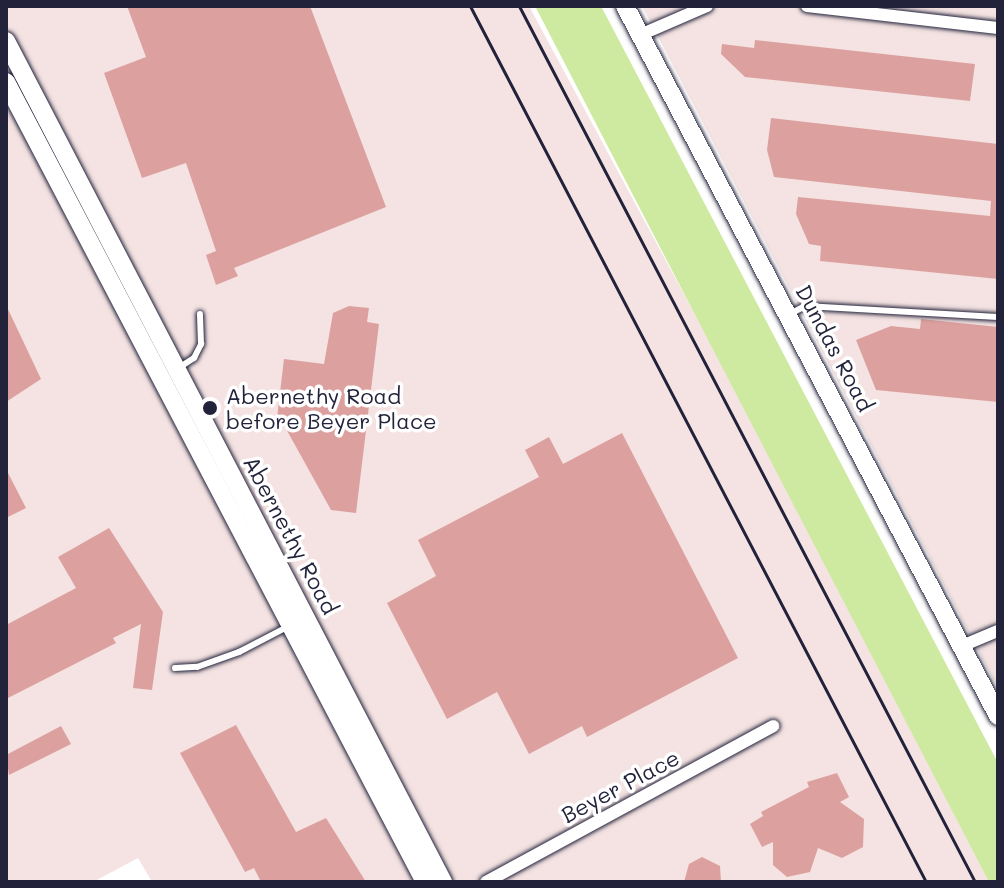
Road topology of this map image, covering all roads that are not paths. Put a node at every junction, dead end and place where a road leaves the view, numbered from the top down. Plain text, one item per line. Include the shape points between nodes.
1 (625, 6) edge
2 (707, 6) edge
3 (807, 6) edge
4 (843, 8) edge
5 (998, 28) edge
6 (640, 35) junction
7 (6, 41) edge
8 (6, 82) edge
9 (200, 314) dead end
10 (790, 314) junction
11 (998, 317) edge
12 (162, 339) junction
13 (144, 347) junction
14 (177, 369) junction
15 (299, 621) junction
16 (998, 631) edge
17 (962, 646) junction
18 (175, 668) dead end
19 (998, 716) edge
20 (773, 726) dead end
21 (425, 882) edge
22 (443, 882) edge
23 (486, 882) edge

1 - 6 main road, Dundas Road
2 - 6 street
3 - 4 street
4 - 5 street
6 - 10 main road, Dundas Road
7 - 12 main road, Abernethy Road
8 - 13 main road, Abernethy Road
9 - 14 lane via 201,344 194,358
10 - 11 lane via 805,306
10 - 17 main road, Dundas Road
12 - 13 main road
12 - 14 main road, Abernethy Road
13 - 15 main road, Abernethy Road
14 - 15 main road, Abernethy Road
15 - 18 lane via 239,652 197,667
15 - 21 main road, Abernethy Road
15 - 22 main road, Abernethy Road
16 - 17 street
17 - 19 main road, Dundas Road
20 - 23 street, Beyer Place

